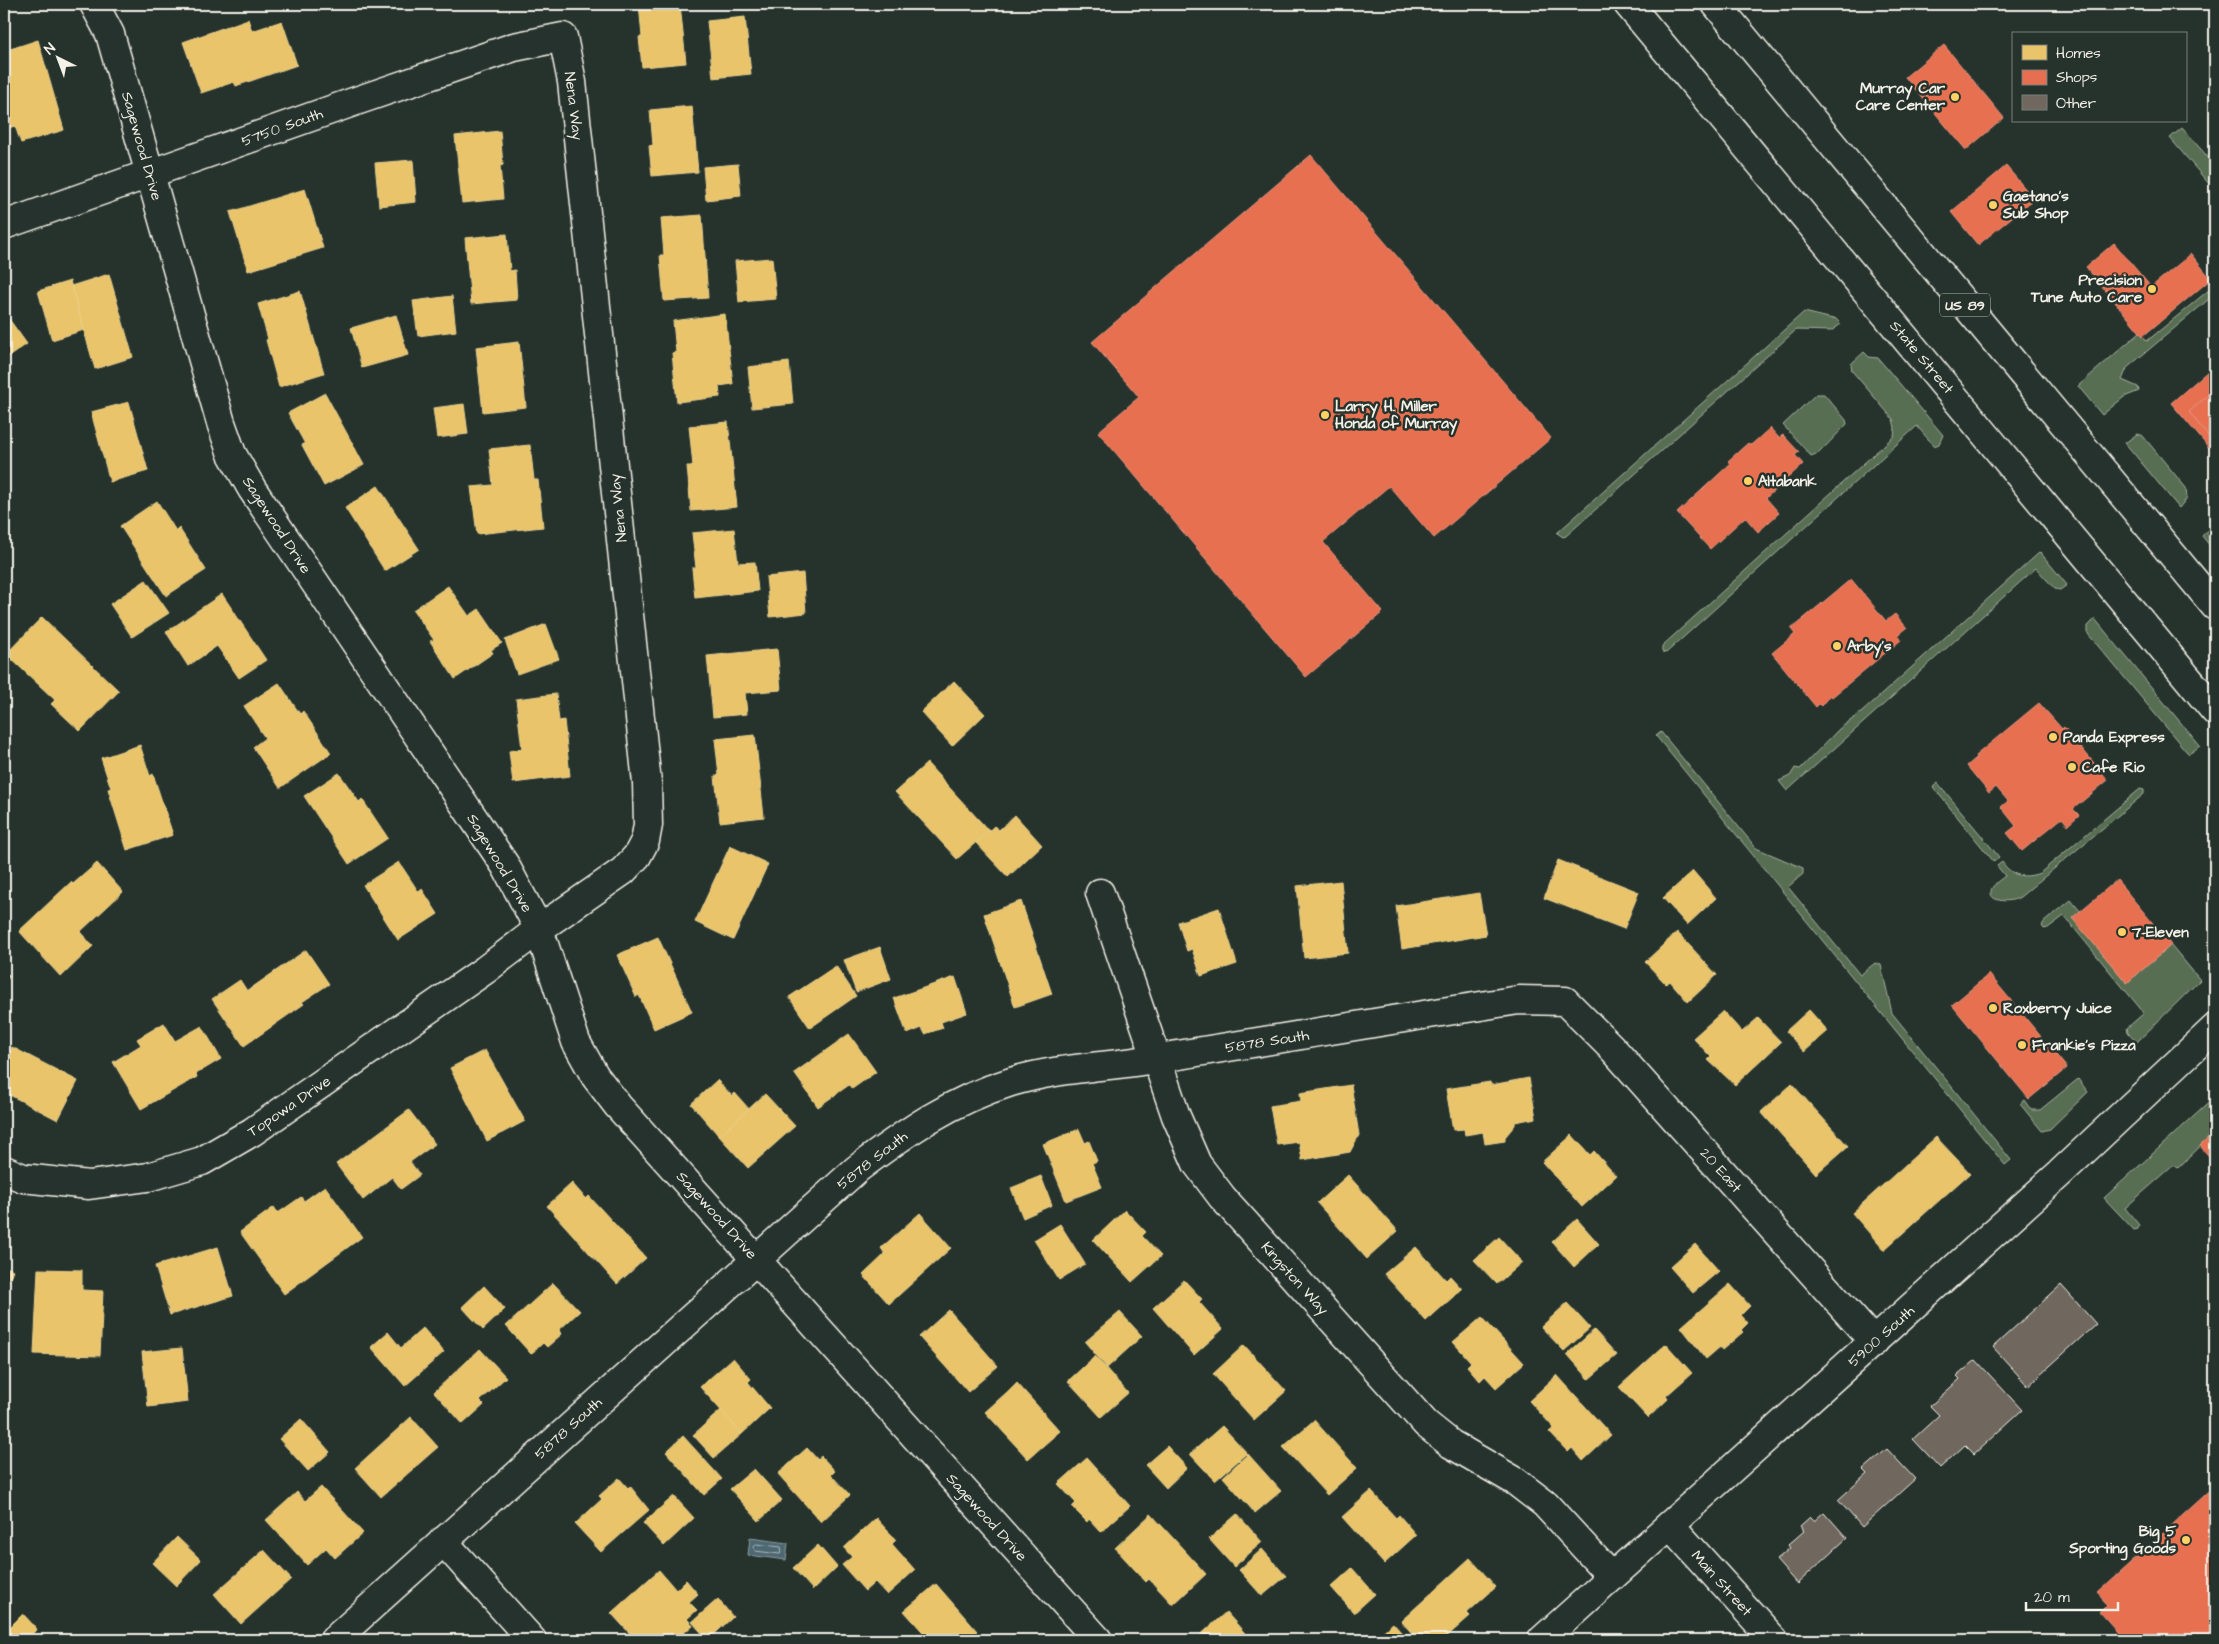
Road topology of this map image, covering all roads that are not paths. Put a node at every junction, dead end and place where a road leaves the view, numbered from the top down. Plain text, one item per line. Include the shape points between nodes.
1 (94, 4) edge
2 (1628, 4) edge
3 (1716, 4) edge
4 (563, 37) joint
5 (151, 174) junction
6 (4, 226) edge
7 (2215, 606) edge
8 (2215, 711) edge
9 (1100, 893) dead end
10 (539, 928) junction
11 (1565, 1001) joint
12 (2215, 1028) edge
13 (1158, 1059) junction
14 (4, 1170) edge
15 (756, 1258) junction
16 (1874, 1342) junction
17 (1670, 1525) junction
18 (443, 1541) junction
19 (1612, 1577) junction
20 (334, 1640) edge
21 (532, 1640) edge
22 (1098, 1640) edge
23 (1542, 1640) edge
24 (1774, 1640) edge

1 - 5 street, Sagewood Drive via 110,34
2 - 8 street, State Street
3 - 7 street, US 89
4 - 5 street, 5750 South via 504,50
4 - 10 street, Nena Way via 573,92 646,773 648,825 645,842 623,871
5 - 6 street, 5750 South
5 - 10 street, Sagewood Drive via 232,454 252,489 505,865
9 - 13 street, Kingston Way
10 - 14 street, Topowa Drive via 485,970 260,1126 202,1161 148,1177 89,1185 23,1178
10 - 15 street, Sagewood Drive via 576,1042 595,1076 618,1106
11 - 13 street, 5878 South via 1519,1000
11 - 16 street, 20 East via 1614,1050
12 - 16 street, 5900 South
13 - 15 street, 5878 South via 1062,1071 1011,1082 958,1102 908,1130 857,1169
13 - 19 street, Kingston Way via 1176,1116 1198,1164 1222,1197 1426,1424 1451,1444 1515,1481 1545,1504
15 - 18 street, 5878 South
15 - 22 street, Sagewood Drive
16 - 17 street, 5900 South
17 - 19 street, 5900 South
17 - 24 street, Main Street
18 - 20 street, 5878 South
18 - 21 street
19 - 23 street, 5900 South

